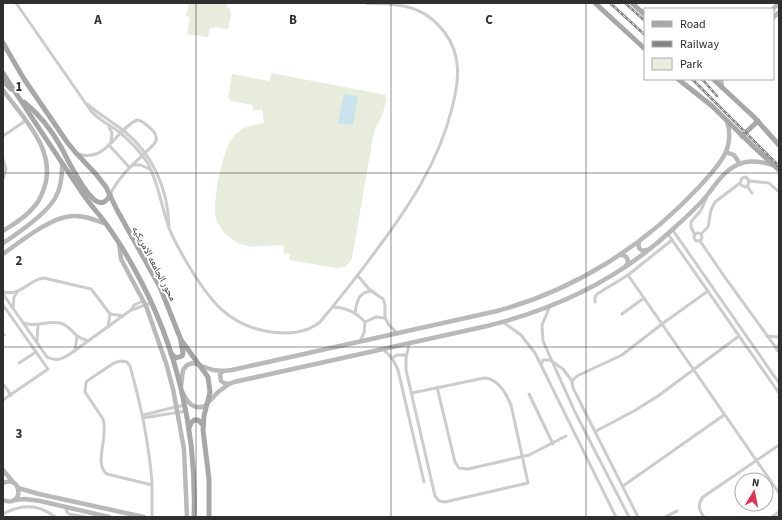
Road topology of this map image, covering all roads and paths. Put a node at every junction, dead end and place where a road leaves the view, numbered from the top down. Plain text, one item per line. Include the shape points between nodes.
1 (16, 3) edge
2 (366, 3) edge
3 (594, 3) edge
4 (632, 3) edge
5 (644, 14) edge
6 (3, 43) edge
7 (644, 48) edge
8 (3, 73) edge
9 (679, 80) edge
10 (713, 80) edge
11 (721, 80) edge
12 (3, 81) edge
13 (722, 88) junction
14 (3, 90) edge
15 (18, 97) junction
16 (83, 100) junction
17 (25, 121) junction
18 (727, 121) junction
19 (758, 122) junction
20 (108, 125) junction
21 (122, 132) junction
22 (3, 136) edge
23 (742, 136) junction
24 (110, 144) junction
25 (779, 144) edge
26 (726, 152) junction
27 (77, 154) junction
28 (143, 154) junction
29 (3, 159) edge
30 (62, 161) junction
31 (740, 164) junction
32 (773, 165) junction
33 (131, 166) junction
34 (151, 170) junction
35 (779, 170) edge
36 (3, 179) edge
37 (749, 181) junction
38 (740, 183) junction
39 (748, 186) junction
40 (779, 192) edge
41 (752, 193) dead end
42 (110, 195) junction
43 (708, 195) junction
44 (42, 214) junction
45 (49, 223) junction
46 (106, 224) junction
47 (170, 229) junction
48 (672, 229) junction
49 (4, 231) edge
50 (668, 234) junction
51 (701, 234) junction
52 (694, 235) junction
53 (12, 237) junction
54 (672, 240) junction
55 (700, 241) junction
56 (639, 242) junction
57 (3, 243) edge
58 (119, 243) junction
59 (685, 247) junction
60 (647, 250) junction
61 (680, 250) junction
62 (3, 254) edge
63 (620, 255) junction
64 (626, 266) junction
65 (628, 275) junction
66 (358, 276) junction
67 (708, 291) junction
68 (16, 292) junction
69 (372, 292) junction
70 (3, 293) edge
71 (644, 298) junction
72 (596, 302) dead end
73 (144, 303) junction
74 (151, 303) junction
75 (3, 305) edge
76 (550, 306) junction
77 (333, 307) junction
78 (13, 309) junction
79 (355, 313) junction
80 (110, 314) junction
81 (622, 314) dead end
82 (123, 316) junction
83 (385, 318) junction
84 (365, 322) junction
85 (502, 322) junction
86 (23, 323) junction
87 (662, 324) junction
88 (38, 325) junction
89 (108, 327) junction
90 (398, 334) junction
91 (77, 336) junction
92 (740, 336) junction
93 (767, 336) junction
94 (779, 337) edge
95 (181, 340) junction
96 (88, 341) junction
97 (37, 342) junction
98 (360, 342) junction
99 (409, 344) junction
100 (779, 344) edge
101 (383, 349) junction
102 (75, 351) junction
103 (778, 351) edge
104 (36, 352) junction
105 (170, 353) junction
106 (759, 353) junction
107 (406, 354) junction
108 (754, 356) junction
109 (762, 357) junction
110 (392, 358) junction
111 (552, 361) junction
112 (757, 361) junction
113 (19, 363) dead end
114 (199, 364) junction
115 (541, 365) junction
116 (692, 369) junction
117 (223, 371) junction
118 (572, 381) junction
119 (779, 381) edge
120 (3, 384) edge
121 (229, 384) junction
122 (437, 387) junction
123 (181, 389) junction
124 (412, 393) junction
125 (779, 393) edge
126 (529, 394) dead end
127 (11, 395) junction
128 (3, 400) edge
129 (208, 402) junction
130 (185, 408) junction
131 (168, 409) junction
132 (178, 410) junction
133 (416, 411) junction
134 (408, 413) junction
135 (169, 414) junction
136 (724, 415) junction
137 (143, 416) junction
138 (203, 425) junction
139 (189, 429) junction
140 (596, 431) junction
141 (566, 436) dead end
142 (553, 444) junction
143 (779, 445) edge
144 (522, 457) junction
145 (426, 458) junction
146 (419, 460) junction
147 (757, 461) junction
148 (428, 465) junction
149 (420, 467) junction
150 (3, 470) edge
151 (13, 482) junction
152 (424, 482) dead end
153 (3, 483) edge
154 (152, 485) junction
155 (623, 486) junction
156 (18, 488) junction
157 (779, 493) edge
158 (3, 500) edge
159 (12, 501) junction
160 (194, 503) junction
161 (3, 504) edge
162 (187, 504) junction
163 (66, 508) junction
164 (677, 511) dead end
165 (779, 512) edge
166 (3, 514) edge
167 (91, 515) edge
168 (187, 515) edge
169 (75, 516) edge
170 (55, 517) edge
171 (81, 517) edge
172 (86, 517) edge
173 (109, 517) edge
174 (144, 517) edge
175 (152, 517) edge
176 (181, 517) edge
177 (194, 517) edge
178 (208, 517) edge
179 (616, 517) edge
180 (629, 517) edge
181 (638, 517) edge
182 (665, 517) edge
183 (704, 517) edge
184 (772, 517) edge

1 - 16 street
2 - 66 street via 405,6 431,18 450,40 458,61 458,75 451,113 430,168 410,203
3 - 7 main road
4 - 5 main road
6 - 27 main road, محور الجامعه الامريكيه via 36,98
8 - 15 main road, محور الجامعه الامريكيه
9 - 18 main road via 705,99
10 - 13 main road
11 - 13 main road
12 - 15 main road
13 - 19 main road
14 - 17 main road
15 - 30 main road, محور الجامعه الامريكيه
15 - 42 main road via 41,118 92,197 102,203
16 - 20 street via 94,115
16 - 21 street
17 - 22 street
17 - 49 main road via 41,144 45,155 46,184 32,209
18 - 23 main road
18 - 26 main road via 730,138
19 - 23 main road
19 - 25 main road
20 - 21 street
20 - 24 street via 112,133
21 - 24 street
21 - 28 street
21 - 28 street via 138,119 156,134 157,140
23 - 32 main road
24 - 27 street via 93,156
24 - 33 street
26 - 31 main road via 736,156
26 - 56 main road via 689,197
27 - 42 main road, محور الجامعه الامريكيه via 95,173
28 - 33 street
28 - 34 street
28 - 47 street via 156,172 163,188
29 - 36 street via 6,169
30 - 44 main road via 60,190 51,206
30 - 46 main road, محور الجامعه الامريكيه via 83,195
31 - 32 main road via 758,161
31 - 43 main road via 725,174
32 - 35 main road
33 - 34 street via 141,165
33 - 42 street via 116,183
34 - 47 street
37 - 38 street via 743,177
37 - 39 street
37 - 40 street via 769,183
38 - 39 street via 743,187
38 - 51 street via 715,202 708,227
39 - 41 street
42 - 95 main road, محور الجامعه الامريكيه via 160,287
43 - 48 main road
43 - 52 street via 701,210 691,222
44 - 45 main road
44 - 53 main road
45 - 46 main road via 66,216 78,216
45 - 62 main road
46 - 58 main road, محور الجامعه الامريكيه
47 - 77 street via 179,250 207,295 223,311 242,323 268,332 297,332 315,326
48 - 50 main road
48 - 59 street
49 - 53 main road
50 - 54 street
50 - 60 main road
51 - 52 street
51 - 55 street
52 - 55 street via 696,240
53 - 57 main road
54 - 61 street
54 - 65 street
55 - 93 street
56 - 60 main road via 640,249
56 - 63 main road
58 - 73 main road via 121,259
58 - 74 main road, محور الجامعه الامريكيه
59 - 61 street
59 - 106 street
60 - 64 main road
61 - 67 street
63 - 64 main road via 627,259
63 - 90 main road via 572,283 515,306
64 - 76 main road via 589,288
65 - 71 street
65 - 72 street via 597,294
66 - 69 street
66 - 77 street
67 - 87 street
67 - 92 street
68 - 70 street
68 - 78 street
68 - 80 street via 46,278 91,289
69 - 79 street via 360,296
69 - 83 street via 383,299
70 - 78 street
71 - 81 street
71 - 87 street
73 - 74 street
73 - 82 street via 134,305
73 - 132 main road via 166,363
74 - 105 main road, محور الجامعه الامريكيه
75 - 104 street
76 - 85 main road
76 - 111 street via 542,325 542,332
77 - 79 street
78 - 86 street
79 - 84 street
80 - 82 street
80 - 89 street
82 - 89 street
83 - 84 street via 376,317
83 - 90 street
84 - 98 street
85 - 99 main road
85 - 115 street via 527,341
86 - 88 street
86 - 97 street
87 - 116 street
87 - 118 street via 622,355 577,376
88 - 91 street via 61,323
88 - 97 street
89 - 96 street
90 - 98 main road
91 - 96 street
91 - 102 street
92 - 108 street
92 - 116 street
93 - 94 street
93 - 103 street
95 - 105 main road via 182,356 176,358
95 - 114 main road, محور الجامعه الامريكيه
96 - 102 street
97 - 102 street via 47,357 54,360
98 - 117 main road
99 - 101 main road
99 - 107 street
100 - 103 street
101 - 110 street
101 - 121 main road
104 - 113 street
104 - 127 street via 48,370
105 - 123 main road, محور الجامعه الامريكيه
106 - 108 street
106 - 109 street
107 - 110 street
107 - 124 street via 406,370
108 - 112 street
109 - 112 street
109 - 119 street
110 - 134 street via 398,370
111 - 115 street via 545,360
111 - 118 street via 566,372
111 - 180 street
112 - 125 street
114 - 117 main road
114 - 123 main road via 190,363 185,367
114 - 129 main road, محور الجامعه الامريكيه via 210,382
115 - 179 street
116 - 136 street
116 - 140 street via 650,401
117 - 121 main road via 220,374 221,380
118 - 140 street via 573,388
120 - 127 street
121 - 129 main road
122 - 124 street
122 - 144 street via 484,378 498,384 506,393 511,405
122 - 144 street via 455,462 459,468 468,469
123 - 129 main road via 193,406 202,407
123 - 130 main road, محور الجامعه الامريكيه
124 - 133 street
126 - 142 street
127 - 128 street
129 - 138 main road, محور الجامعه الامريكيه
130 - 132 street
130 - 132 street
130 - 139 main road, محور الجامعه الامريكيه
131 - 132 street
131 - 135 street
131 - 137 street
132 - 135 street
132 - 162 main road via 184,449
133 - 134 street
133 - 145 street
134 - 146 street
135 - 137 street
136 - 147 street
136 - 155 street
137 - 154 street
137 - 154 street via 127,362 114,363 87,381 85,392 105,424 100,462 102,471 115,477
138 - 139 main road via 194,420
138 - 178 main road, محور الجامعه الامريكيه via 209,479
139 - 160 main road, محور الجامعه الامريكيه
140 - 155 street
141 - 142 street
142 - 144 street
143 - 147 street
144 - 148 street via 528,482 445,502 439,501 435,496
145 - 146 street
145 - 148 street
146 - 149 street
147 - 157 street
147 - 183 street via 702,497 699,508
148 - 149 street
149 - 152 street
150 - 151 main road
151 - 153 main road
151 - 156 main road
154 - 175 street
155 - 181 street
156 - 159 main road via 18,494
156 - 174 main road
158 - 159 main road
159 - 161 main road
159 - 163 main road via 35,501
160 - 162 main road
160 - 177 main road, محور الجامعه الامريكيه
162 - 168 main road
163 - 167 main road
163 - 169 street via 68,513
164 - 182 street
165 - 184 street
166 - 170 street via 25,506 43,510
167 - 173 main road
168 - 176 main road
169 - 171 street
171 - 172 street

